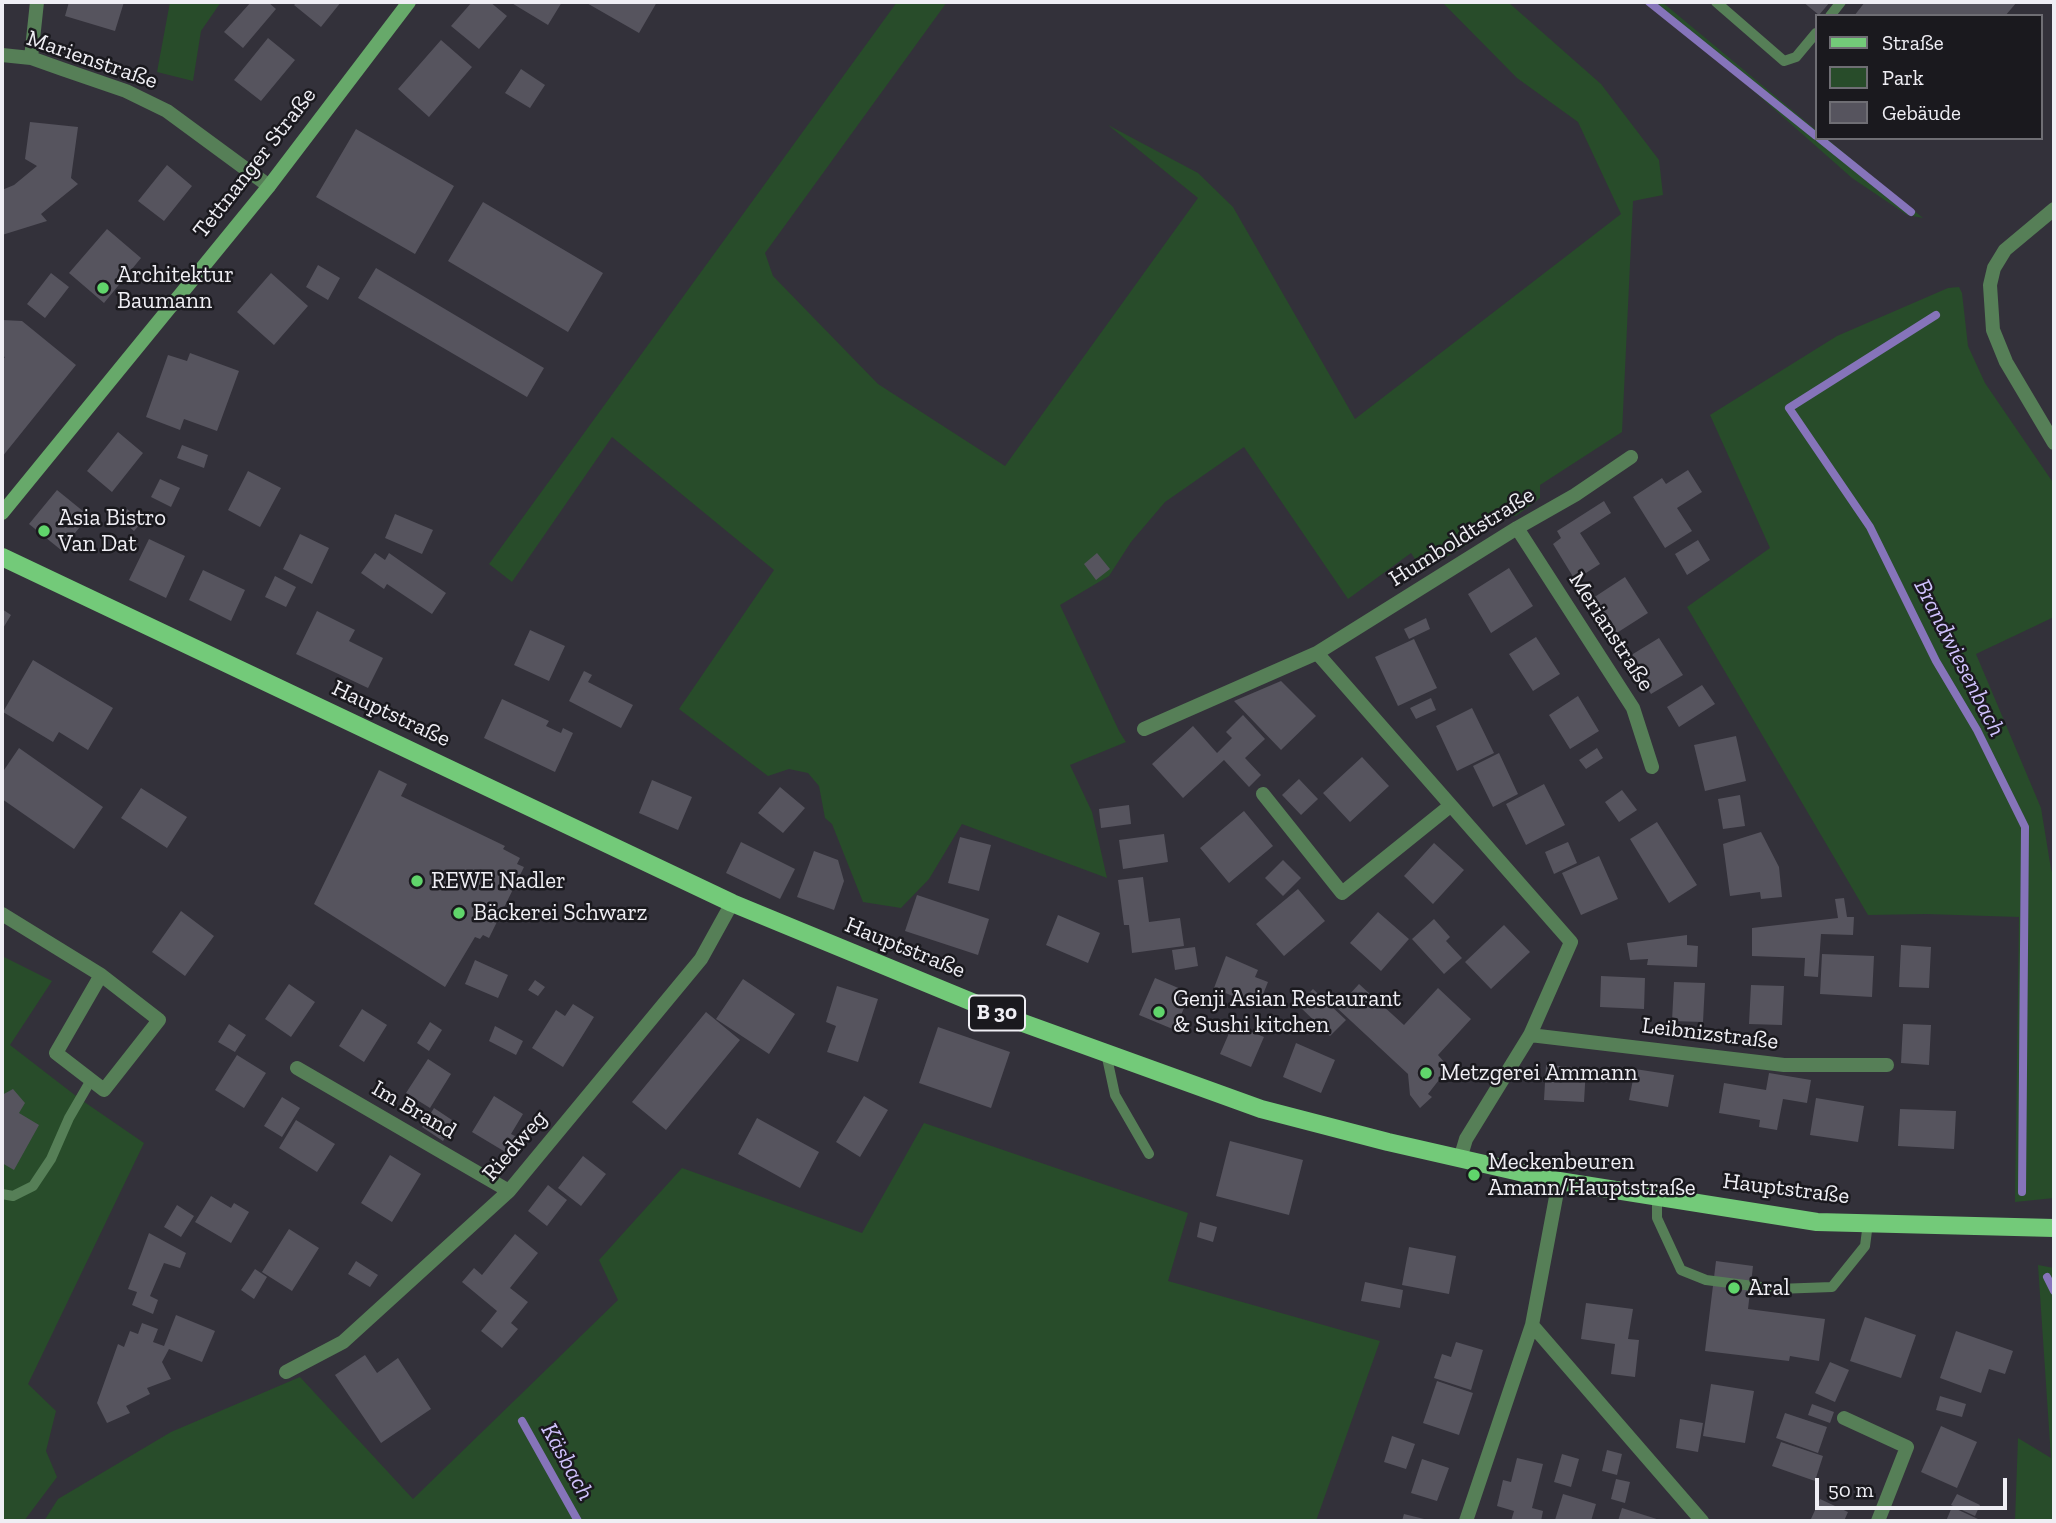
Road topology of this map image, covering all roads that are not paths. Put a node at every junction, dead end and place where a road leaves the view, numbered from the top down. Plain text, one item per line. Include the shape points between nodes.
1 (37, 2) edge
2 (409, 2) edge
3 (1716, 2) edge
4 (1814, 35) edge
5 (2, 55) edge
6 (31, 58) junction
7 (269, 186) junction
8 (2054, 209) edge
9 (2054, 443) edge
10 (1631, 457) dead end
11 (2, 513) edge
12 (1517, 528) junction
13 (2, 557) edge
14 (1317, 653) junction
15 (1144, 729) dead end
16 (1652, 767) dead end
17 (1263, 794) dead end
18 (1450, 806) junction
19 (732, 903) junction
20 (2, 914) edge
21 (100, 975) junction
22 (1530, 1035) junction
23 (1106, 1053) junction
24 (1887, 1065) dead end
25 (297, 1068) dead end
26 (91, 1080) junction
27 (1149, 1154) dead end
28 (1460, 1159) junction
29 (1559, 1181) junction
30 (509, 1191) junction
31 (2, 1194) edge
32 (1657, 1196) junction
33 (1868, 1223) junction
34 (2054, 1228) edge
35 (1532, 1325) junction
36 (286, 1372) dead end
37 (1844, 1418) dead end
38 (1466, 1521) edge
39 (1702, 1521) edge
40 (1878, 1521) edge

1 - 6 street
2 - 7 main road, Tettnanger Straße
3 - 4 lane via 1784,61 1796,57
5 - 6 street, Marienstraße
6 - 7 street, Marienstraße via 167,111
7 - 11 main road, Tettnanger Straße
8 - 9 street via 2006,250 1990,285 1993,330 2006,362
10 - 12 street, Humboldtstraße
12 - 14 street, Humboldtstraße
12 - 16 street, Merianstraße via 1633,708
13 - 19 main road, Hauptstraße / B 30
14 - 15 street, Humboldtstraße
14 - 18 street
17 - 18 street via 1342,893
18 - 22 street via 1570,942
19 - 23 main road, Hauptstraße / B 30
19 - 30 street, Riedweg via 701,959
20 - 21 street
21 - 26 street via 56,1053
21 - 26 street via 159,1020 104,1090
22 - 24 street, Leibnizstraße via 1784,1065
22 - 28 street via 1465,1139
23 - 27 lane via 1115,1095
23 - 28 main road, Hauptstraße / B 30 via 1261,1109
25 - 30 street, Im Brand
26 - 31 lane via 33,1186 13,1196
28 - 29 main road, Hauptstraße / B 30
29 - 32 main road, Hauptstraße / B 30
29 - 35 street
30 - 36 street, Riedweg via 342,1342
32 - 33 main road, Hauptstraße / B 30 via 1817,1222
32 - 33 lane via 1657,1218 1681,1270 1706,1280 1777,1289 1832,1287 1865,1246
33 - 34 main road, Hauptstraße / B 30
35 - 38 street
35 - 39 street
37 - 40 street via 1907,1447

